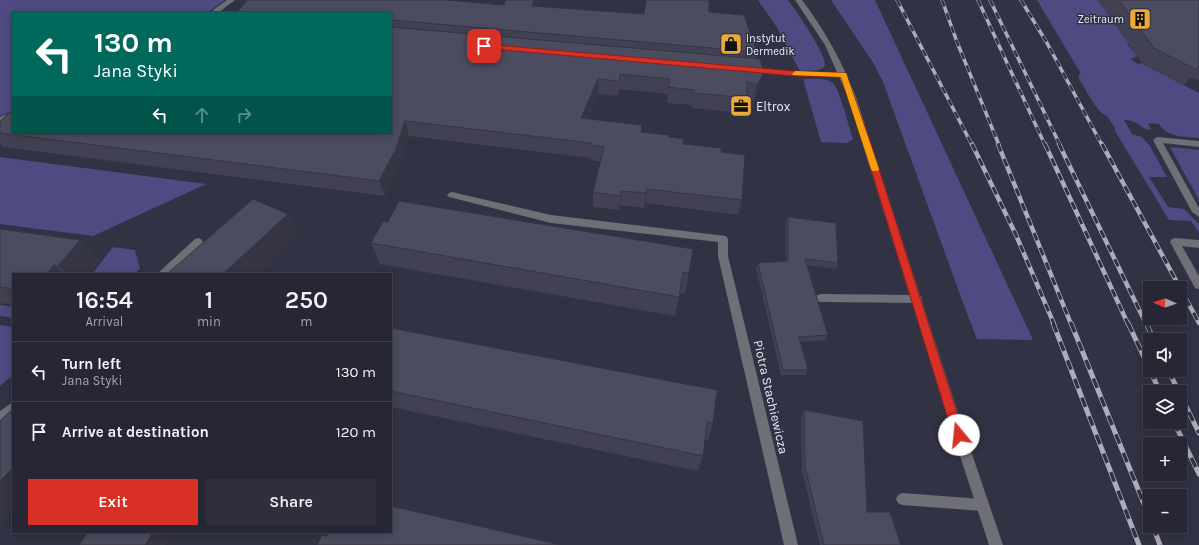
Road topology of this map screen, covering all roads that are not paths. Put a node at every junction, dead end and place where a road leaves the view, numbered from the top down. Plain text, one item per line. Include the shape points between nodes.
1 (232, 0) edge
2 (798, 0) edge
3 (214, 12) edge
4 (739, 69) edge
5 (844, 75) junction
6 (12, 115) edge
7 (0, 120) edge
8 (1199, 144) edge
9 (452, 195) dead end
10 (1199, 214) edge
11 (198, 242) dead end
12 (1199, 244) edge
13 (163, 273) edge
14 (1199, 285) edge
15 (822, 298) dead end
16 (917, 299) junction
17 (12, 408) edge
18 (0, 419) edge
19 (902, 499) dead end
20 (982, 506) junction
21 (791, 545) edge
22 (996, 545) edge

1 - 3 street
2 - 5 street via 821,32
4 - 5 street
5 - 16 street
6 - 7 street
8 - 10 street via 1157,140
9 - 21 street, Piotra Stachiewicza via 551,219 723,239 723,256
11 - 13 street
12 - 14 street via 1175,242
15 - 16 street
16 - 20 street
17 - 18 street
19 - 20 street
20 - 22 street

